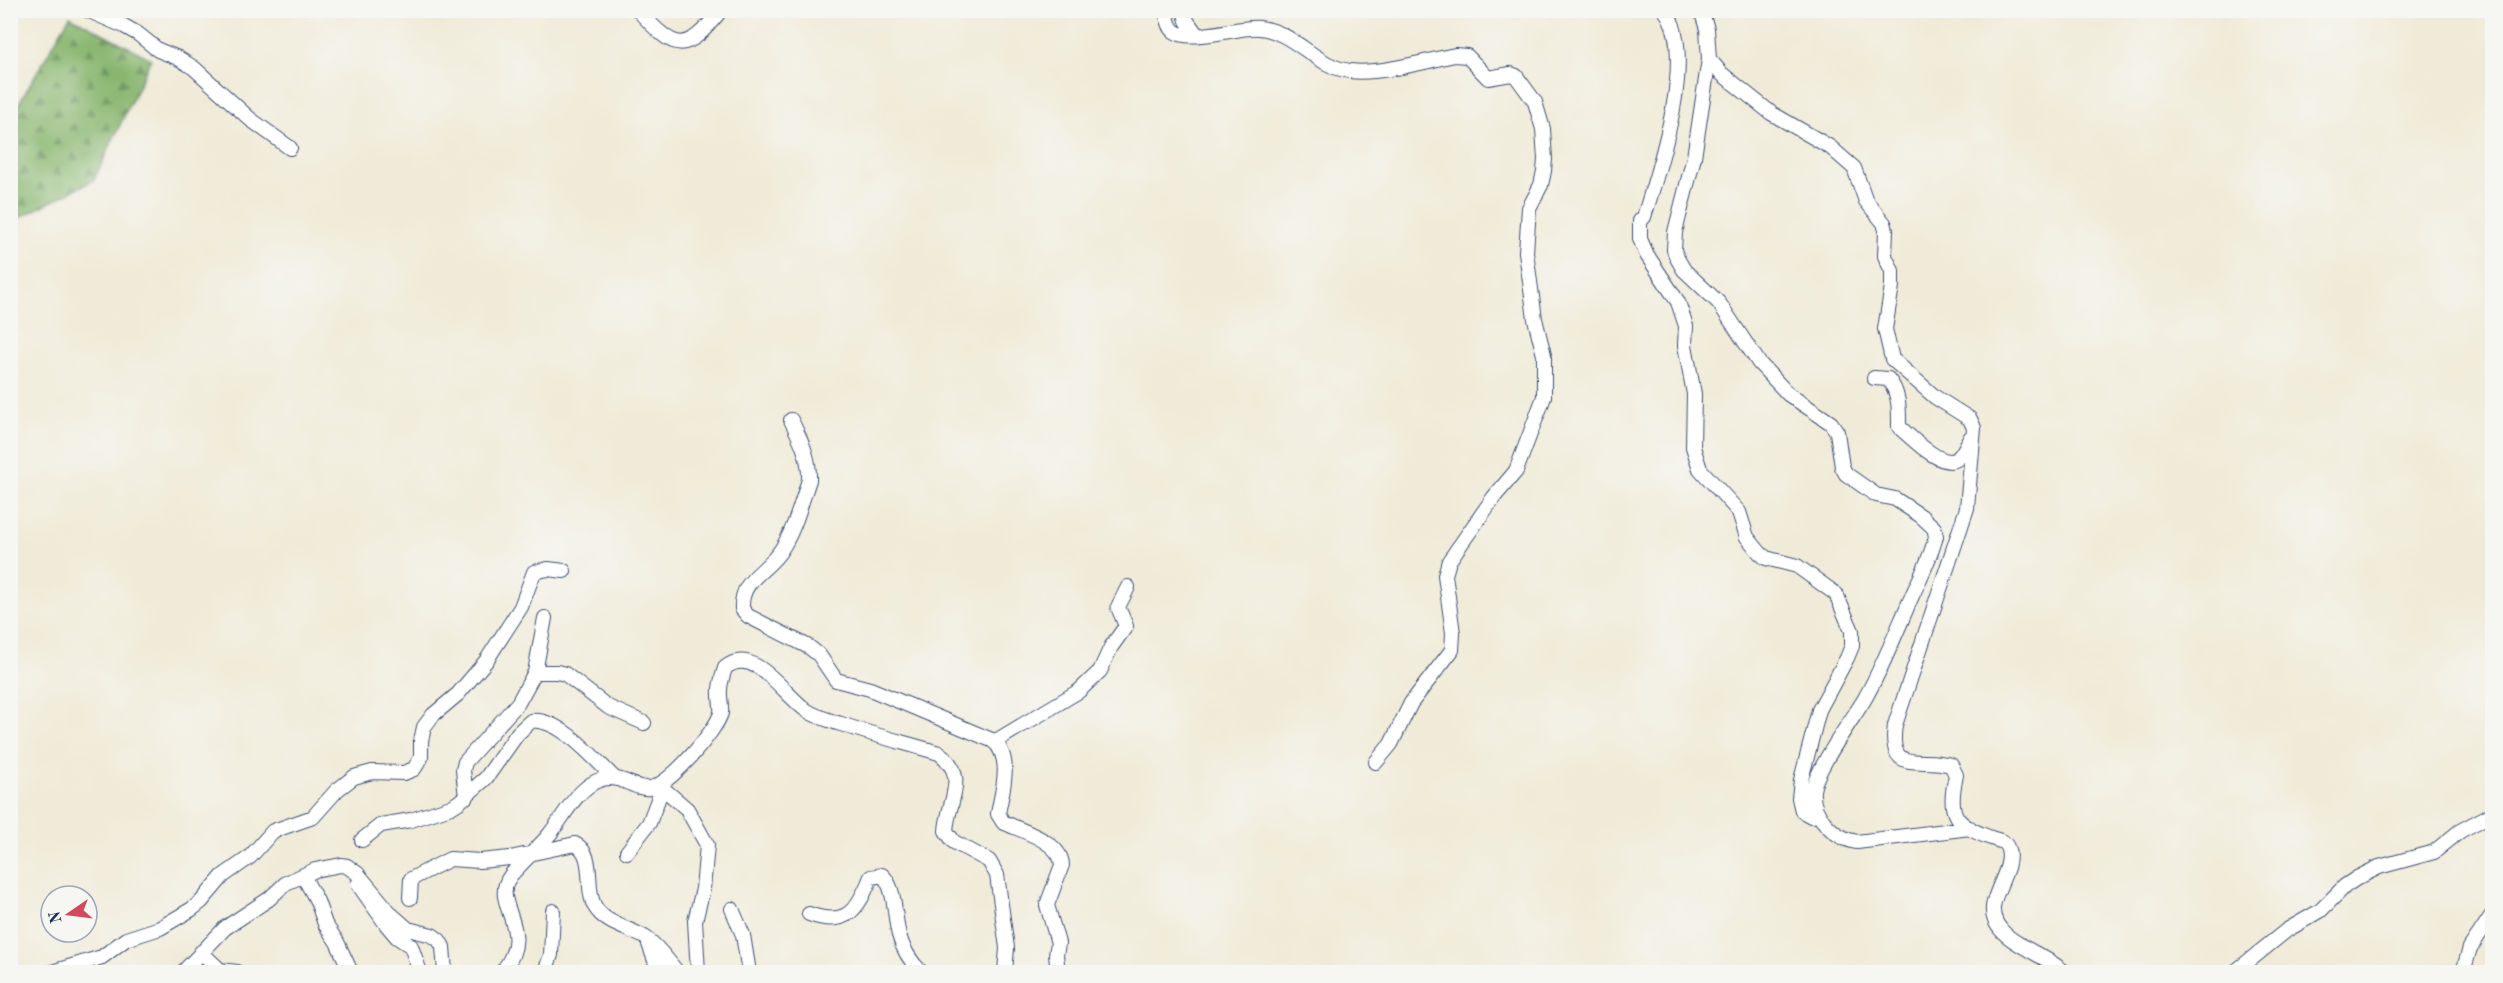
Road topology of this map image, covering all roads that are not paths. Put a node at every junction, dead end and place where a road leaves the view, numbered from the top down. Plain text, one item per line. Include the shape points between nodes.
1 (87, 10) edge
2 (638, 10) edge
3 (721, 10) edge
4 (1166, 10) edge
5 (1184, 10) edge
6 (1665, 10) edge
7 (1701, 10) edge
8 (1197, 35) junction
9 (1708, 59) junction
10 (290, 148) dead end
11 (1874, 378) dead end
12 (791, 420) dead end
13 (1971, 436) junction
14 (564, 572) dead end
15 (1128, 587) dead end
16 (545, 618) dead end
17 (536, 672) junction
18 (644, 723) dead end
19 (994, 741) junction
20 (1376, 762) dead end
21 (614, 778) junction
22 (660, 787) junction
23 (466, 797) junction
24 (2493, 814) edge
25 (1818, 815) junction
26 (1970, 828) junction
27 (362, 840) dead end
28 (627, 852) dead end
29 (532, 854) junction
30 (347, 866) junction
31 (307, 874) junction
32 (410, 898) dead end
33 (732, 909) dead end
34 (554, 911) dead end
35 (809, 914) dead end
36 (2493, 915) edge
37 (647, 939) junction
38 (201, 952) junction
39 (52, 972) edge
40 (183, 972) edge
41 (237, 972) edge
42 (351, 972) edge
43 (420, 972) edge
44 (445, 972) edge
45 (502, 972) edge
46 (544, 972) edge
47 (660, 972) edge
48 (677, 972) edge
49 (698, 972) edge
50 (749, 972) edge
51 (921, 972) edge
52 (1005, 972) edge
53 (1058, 972) edge
54 (2064, 972) edge
55 (2235, 972) edge
56 (2463, 972) edge

1 - 10 street via 124,26 158,50 194,68 250,119
2 - 3 street via 665,37 678,43 696,39
4 - 8 street via 1174,32
5 - 8 street
6 - 25 street via 1675,30 1679,73 1661,164 1640,221 1641,239 1678,302 1686,326 1685,345 1694,394 1695,458 1707,479 1739,512 1747,537 1760,553 1797,566 1836,594 1852,631 1852,646 1819,710 1802,780 1802,811
7 - 9 street via 1707,30
8 - 20 street via 1269,29 1298,42 1339,69 1352,72 1467,56 1488,78 1516,76 1540,115 1545,159 1540,185 1529,208 1526,252 1544,355 1544,397 1516,471 1449,561 1445,574 1452,650 1410,703 1391,744
9 - 13 street via 1749,98 1830,147 1854,168 1866,201 1886,230 1885,256 1892,271 1892,286 1885,329 1893,359 1935,397 1970,419 1974,428
9 - 25 street via 1694,157 1675,232 1677,258 1684,270 1719,303 1759,363 1788,394 1831,423 1837,432 1846,474 1876,495 1895,500 1921,516 1934,528 1936,536 1865,698 1813,789
11 - 13 street via 1888,379 1894,386 1899,427 1939,458 1959,458
12 - 19 street via 804,446 809,480 781,551 743,592 744,613 809,647 836,680 870,689
13 - 26 street via 1967,508 1893,740 1894,752 1900,758 1951,765 1956,775 1952,809
14 - 39 street via 534,572 521,607 486,661 424,727 421,758 414,769 354,777 313,817 273,831 192,909 160,928 126,939 102,957
15 - 19 street via 1118,607 1126,626 1100,672 1074,695
16 - 17 street
17 - 18 street via 565,675 608,706
17 - 23 street via 518,704 468,756 463,770
19 - 53 street via 1001,748 1005,764 1000,819 1051,846 1062,858 1047,905 1058,944
21 - 22 street via 649,788
21 - 23 street via 564,732 542,721 531,721
21 - 29 street via 590,785
22 - 28 street via 650,823
22 - 49 street via 687,809 707,845 695,921
22 - 52 street via 691,756 712,727 720,713 725,668 739,660 756,665 808,711 939,753 948,760 957,781 946,825 949,838 989,861 997,875 1007,948
23 - 27 street via 427,815 381,825
24 - 55 street via 2460,831 2434,852 2379,867 2357,878 2320,911 2286,930
25 - 26 street via 1845,840 1857,842
26 - 54 street via 2003,842 2008,850 1994,900 1996,924 2009,939
29 - 32 street via 480,861 450,859 411,879
29 - 37 street via 569,844 581,847 588,867 589,895 599,913
29 - 45 street via 505,886 505,899 517,936 510,963
30 - 31 street via 330,866
30 - 43 street via 379,915 397,937 411,946
30 - 44 street via 408,929 438,940 443,947
31 - 38 street via 286,883 239,917
31 - 42 street via 306,881 325,924
33 - 50 street via 743,935
34 - 46 street via 551,955
35 - 51 street via 825,920 846,915 859,904 871,877 882,875 889,883 905,953
36 - 56 street via 2470,948
37 - 47 street
37 - 48 street
38 - 40 street
38 - 41 street via 220,970

